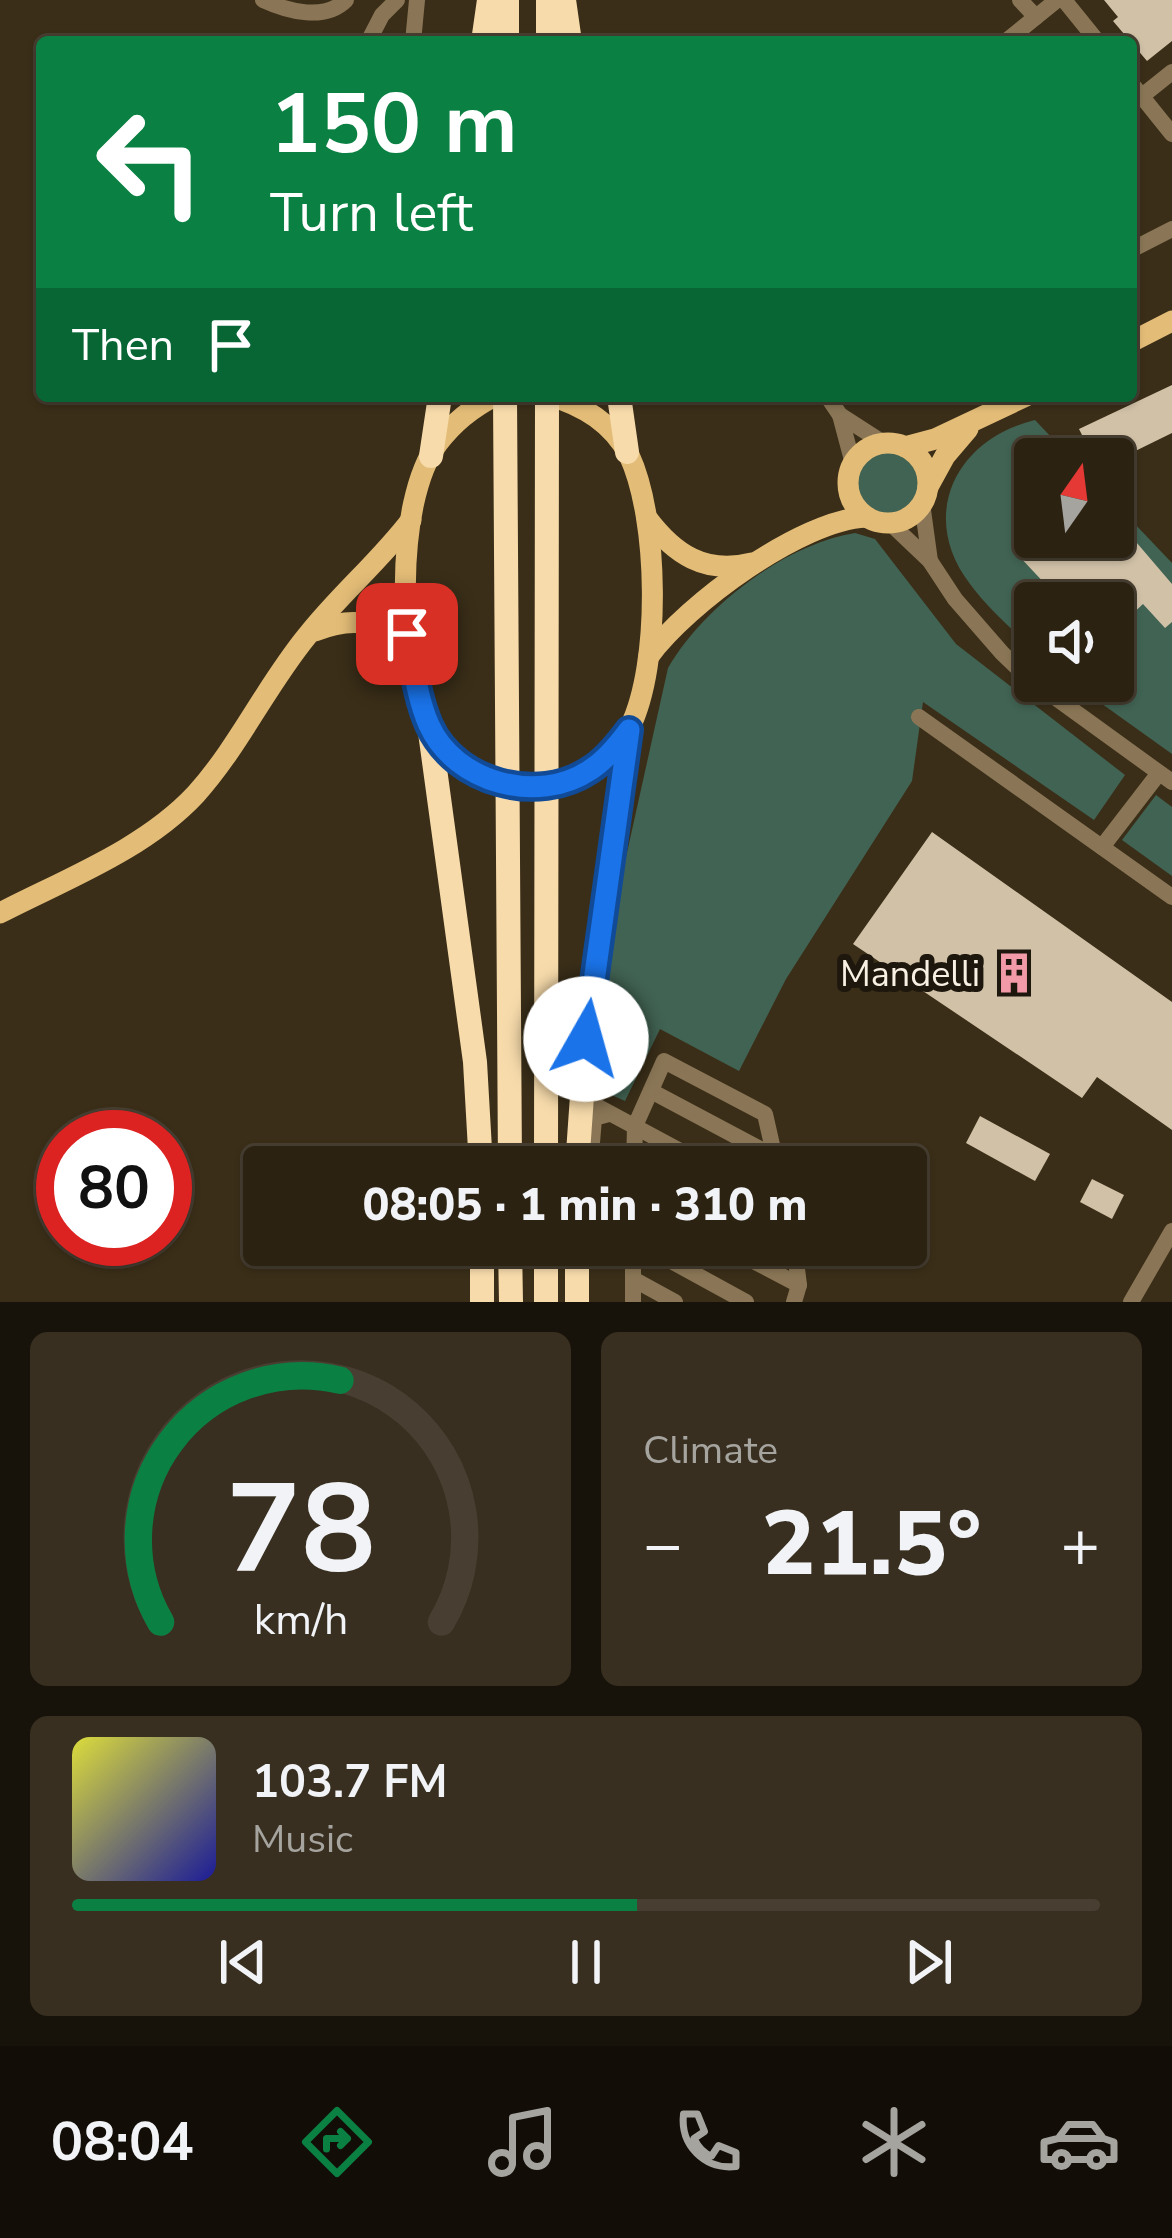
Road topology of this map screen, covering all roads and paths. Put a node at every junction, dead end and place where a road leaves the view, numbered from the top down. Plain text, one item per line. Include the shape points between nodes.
1 (263, 0) edge
2 (346, 0) edge
3 (397, 0) edge
4 (417, 0) edge
5 (489, 0) edge
6 (507, 0) edge
7 (548, 0) edge
8 (564, 0) edge
9 (1020, 0) edge
10 (1061, 0) edge
11 (1036, 17) junction
12 (371, 36) edge
13 (414, 36) edge
14 (484, 36) edge
15 (507, 36) edge
16 (548, 36) edge
17 (569, 36) edge
18 (1012, 36) edge
19 (1093, 36) edge
20 (1172, 72) edge
21 (1137, 90) edge
22 (1137, 91) edge
23 (1172, 134) edge
24 (1172, 229) edge
25 (1137, 247) edge
26 (1172, 321) edge
27 (1137, 339) edge
28 (439, 402) edge
29 (483, 402) edge
30 (505, 402) edge
31 (549, 402) edge
32 (568, 402) edge
33 (621, 402) edge
34 (830, 402) edge
35 (1014, 402) edge
36 (840, 415) junction
37 (973, 423) junction
38 (895, 445) junction
39 (627, 452) junction
40 (431, 456) junction
41 (850, 474) junction
42 (925, 495) junction
43 (866, 517) junction
44 (647, 518) junction
45 (411, 520) junction
46 (890, 523) junction
47 (808, 532) junction
48 (764, 560) junction
49 (930, 561) junction
50 (309, 634) junction
51 (646, 661) junction
52 (413, 664) junction
53 (920, 717) dead end
54 (429, 725) junction
55 (629, 730) junction
56 (1166, 778) edge
57 (1102, 847) junction
58 (1172, 897) edge
59 (0, 913) edge
60 (582, 1084) junction
61 (650, 1091) junction
62 (609, 1114) junction
63 (635, 1126) junction
64 (480, 1146) edge
65 (510, 1146) edge
66 (546, 1146) edge
67 (578, 1146) edge
68 (592, 1146) edge
69 (637, 1146) edge
70 (672, 1146) edge
71 (748, 1146) edge
72 (772, 1146) edge
73 (1172, 1231) edge
74 (482, 1266) edge
75 (511, 1266) edge
76 (546, 1266) edge
77 (578, 1266) edge
78 (635, 1266) edge
79 (677, 1266) edge
80 (754, 1266) edge
81 (633, 1279) junction
82 (796, 1294) edge
83 (482, 1302) edge
84 (511, 1302) edge
85 (545, 1302) edge
86 (577, 1302) edge
87 (633, 1302) edge
88 (675, 1302) edge
89 (746, 1302) edge
90 (1131, 1302) edge

1 - 2 street via 322,13
3 - 12 street
4 - 13 street
5 - 14 highway
6 - 15 highway
7 - 16 highway
8 - 17 highway
9 - 11 street
10 - 11 street
10 - 19 street
11 - 18 street
20 - 21 street
22 - 23 street
24 - 25 street
26 - 27 main road
28 - 40 highway
29 - 40 main road
30 - 65 highway
31 - 66 highway
32 - 39 main road via 600,419
33 - 39 highway
34 - 36 street
35 - 37 main road
36 - 38 street
36 - 41 street
37 - 38 main road
37 - 42 main road
38 - 41 main road via 872,447
38 - 42 main road via 922,464
39 - 44 main road
40 - 45 main road
41 - 43 main road via 853,502
41 - 47 main road
42 - 46 main road via 909,518
42 - 49 street
43 - 46 main road
43 - 47 main road
44 - 48 main road via 673,549 705,565
44 - 51 main road
45 - 50 main road
45 - 52 main road via 405,590
46 - 49 street
47 - 48 main road
48 - 51 main road via 694,607
49 - 56 street via 1002,653
50 - 52 main road via 338,622 372,624 392,635
50 - 59 main road via 181,809 126,848
51 - 55 main road
52 - 54 main road
53 - 57 street
54 - 55 main road, bridge via 469,770 542,787 577,778
54 - 64 highway
55 - 60 highway
56 - 57 street
57 - 58 street
60 - 62 street via 591,1103
60 - 67 highway
61 - 63 street
61 - 71 street
61 - 72 street via 664,1061 765,1114
62 - 63 street
62 - 68 street via 594,1118
63 - 69 street
63 - 70 street
73 - 90 street
74 - 83 highway
75 - 84 highway
76 - 85 highway
77 - 86 highway
78 - 81 street
79 - 89 street
80 - 82 street
81 - 87 street
81 - 88 street

